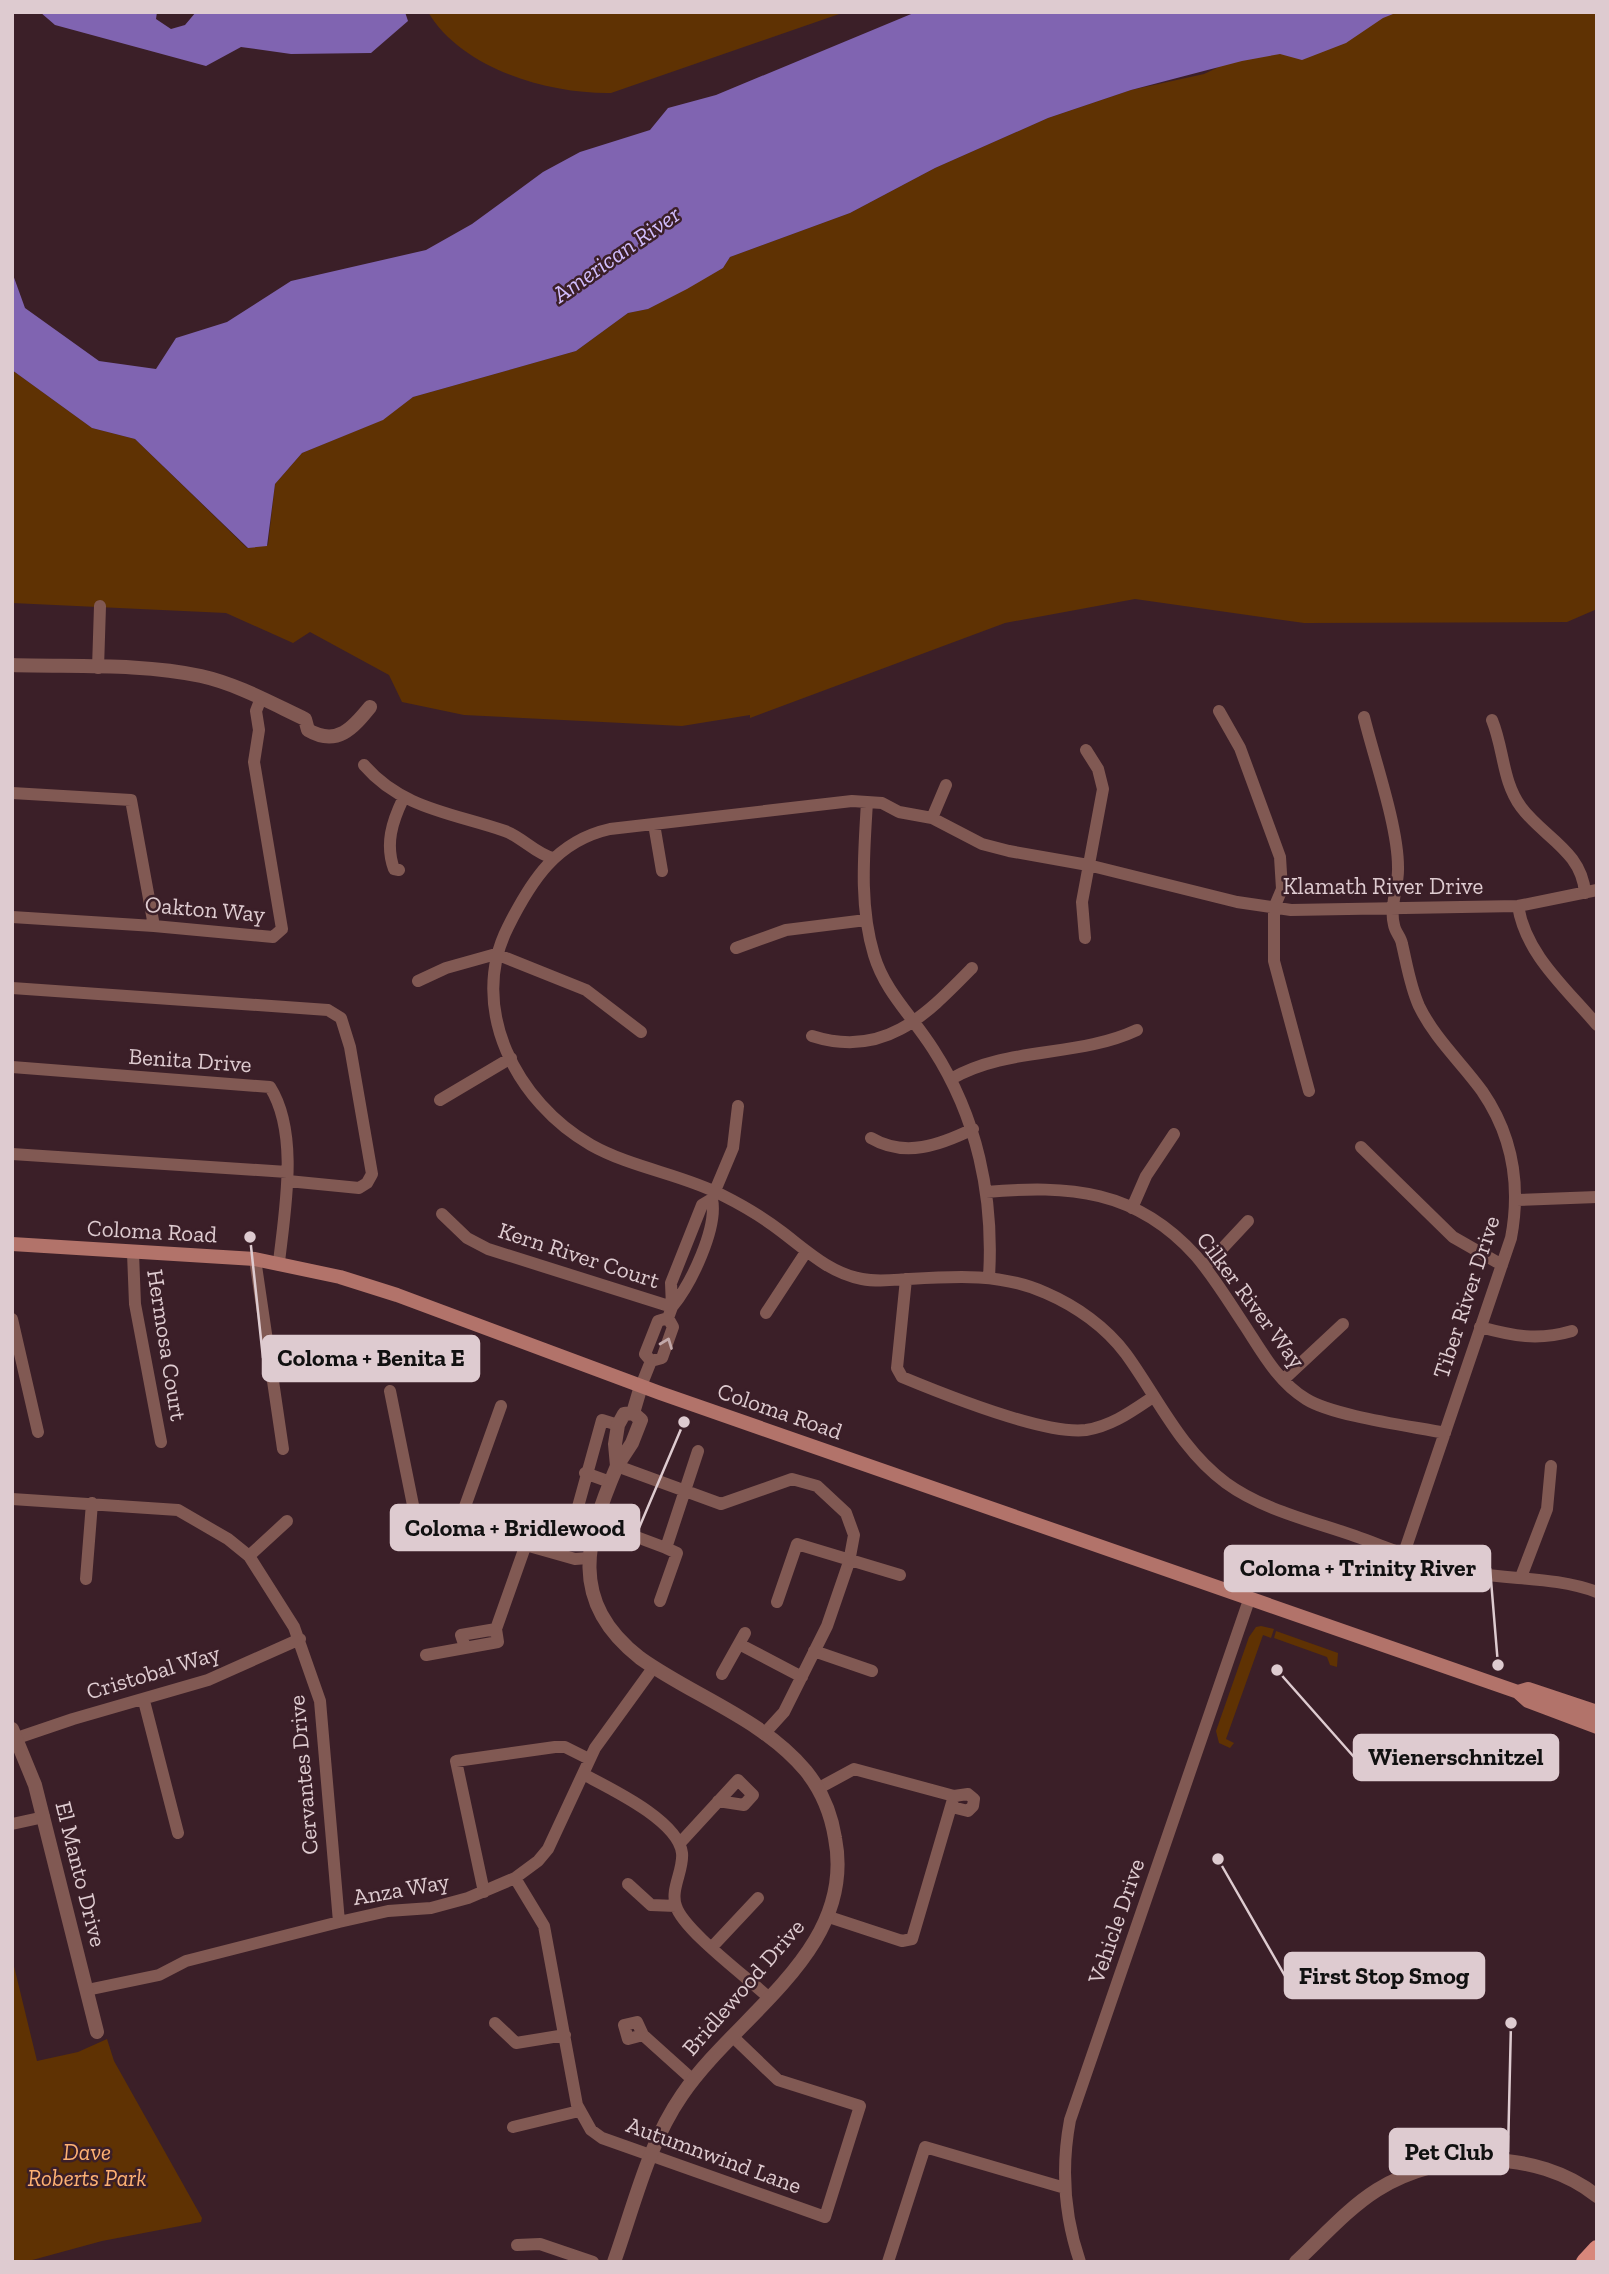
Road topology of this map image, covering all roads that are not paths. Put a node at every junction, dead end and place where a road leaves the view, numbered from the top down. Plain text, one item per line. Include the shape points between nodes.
1 (100, 606) dead end
2 (12, 665) edge
3 (98, 668) junction
4 (261, 698) junction
5 (370, 707) dead end
6 (1219, 711) dead end
7 (1364, 716) dead end
8 (1492, 720) dead end
9 (1086, 750) dead end
10 (364, 765) dead end
11 (946, 785) dead end
12 (12, 793) edge
13 (403, 799) junction
14 (867, 802) junction
15 (932, 818) junction
16 (654, 824) junction
17 (553, 858) junction
18 (1088, 864) junction
19 (399, 870) dead end
20 (662, 871) dead end
21 (1591, 891) edge
22 (1518, 906) junction
23 (1275, 908) junction
24 (1393, 910) junction
25 (12, 917) edge
26 (866, 920) junction
27 (154, 926) junction
28 (1085, 938) dead end
29 (736, 948) dead end
30 (496, 954) junction
31 (972, 968) dead end
32 (418, 981) dead end
33 (12, 988) edge
34 (914, 1021) junction
35 (1597, 1025) edge
36 (1137, 1030) dead end
37 (641, 1032) dead end
38 (812, 1036) dead end
39 (511, 1058) junction
40 (12, 1067) edge
41 (951, 1079) junction
42 (1309, 1091) dead end
43 (440, 1100) dead end
44 (738, 1106) dead end
45 (973, 1129) junction
46 (1174, 1134) dead end
47 (871, 1138) dead end
48 (1361, 1147) dead end
49 (12, 1154) edge
50 (288, 1177) junction
51 (986, 1192) junction
52 (713, 1195) junction
53 (1597, 1196) edge
54 (1516, 1200) junction
55 (1132, 1208) junction
56 (442, 1214) dead end
57 (1248, 1221) dead end
58 (12, 1244) edge
59 (806, 1252) junction
60 (133, 1253) junction
61 (255, 1259) junction
62 (279, 1262) junction
63 (1502, 1265) junction
64 (1205, 1267) junction
65 (989, 1277) junction
66 (906, 1279) junction
67 (670, 1312) junction
68 (766, 1312) dead end
69 (12, 1319) edge
70 (1343, 1324) dead end
71 (1480, 1327) junction
72 (1572, 1331) dead end
73 (1283, 1380) junction
74 (641, 1386) junction
75 (390, 1391) dead end
76 (1153, 1397) junction
77 (500, 1406) dead end
78 (633, 1413) junction
79 (618, 1425) junction
80 (38, 1432) dead end
81 (1445, 1433) junction
82 (161, 1443) dead end
83 (283, 1450) dead end
84 (698, 1451) dead end
85 (617, 1466) junction
86 (1551, 1466) dead end
87 (585, 1473) junction
88 (610, 1482) junction
89 (685, 1492) junction
90 (12, 1499) edge
91 (92, 1503) junction
92 (287, 1521) dead end
93 (463, 1532) junction
94 (626, 1534) dead end
95 (590, 1536) junction
96 (525, 1547) junction
97 (666, 1548) junction
98 (1405, 1553) junction
99 (249, 1556) junction
100 (588, 1558) junction
101 (849, 1562) junction
102 (900, 1575) dead end
103 (1521, 1577) junction
104 (86, 1579) dead end
105 (1597, 1592) edge
106 (1249, 1600) junction
107 (660, 1601) dead end
108 (777, 1602) dead end
109 (300, 1639) junction
110 (814, 1651) junction
111 (426, 1655) dead end
112 (653, 1668) junction
113 (872, 1671) dead end
114 (722, 1674) dead end
115 (802, 1677) junction
116 (1518, 1692) junction
117 (144, 1701) junction
118 (1597, 1713) edge
119 (1597, 1727) edge
120 (15, 1734) edge
121 (764, 1734) junction
122 (589, 1759) junction
123 (583, 1774) junction
124 (819, 1788) junction
125 (718, 1801) dead end
126 (44, 1817) junction
127 (12, 1824) edge
128 (178, 1833) dead end
129 (680, 1843) junction
130 (515, 1878) junction
131 (628, 1884) dead end
132 (484, 1892) junction
133 (758, 1898) dead end
134 (676, 1906) junction
135 (829, 1917) junction
136 (339, 1922) junction
137 (712, 1947) junction
138 (88, 1990) junction
139 (768, 1997) junction
140 (495, 2023) dead end
141 (97, 2032) dead end
142 (565, 2035) junction
143 (643, 2035) dead end
144 (732, 2036) junction
145 (693, 2080) junction
146 (579, 2111) junction
147 (513, 2127) dead end
148 (652, 2154) junction
149 (1065, 2188) junction
150 (1597, 2196) edge
151 (517, 2245) dead end
152 (1597, 2249) edge
153 (593, 2262) edge
154 (614, 2262) edge
155 (888, 2262) edge
156 (1080, 2262) edge
157 (1296, 2262) edge
158 (1585, 2262) edge

1 - 3 street
2 - 3 street
3 - 4 street via 189,673
4 - 5 street via 305,719 308,730 329,737 349,732
4 - 27 street, Oakton Way via 256,710 259,730 254,762 282,929 274,937
6 - 23 street via 1240,748 1280,857 1282,889
7 - 24 street via 1399,869
8 - 21 street via 1511,791 1524,811 1565,848
9 - 18 street via 1103,789
10 - 13 street
11 - 15 street
12 - 27 street via 131,800
13 - 17 street via 506,831
13 - 19 street via 389,839 394,869
14 - 15 street, Klamath River Drive
14 - 16 street, Klamath River Drive
14 - 26 street via 863,838
15 - 18 street, Klamath River Drive via 982,844
16 - 17 street, Klamath River Drive via 594,832
16 - 20 street
17 - 30 street, Klamath River Drive via 524,895
18 - 23 street, Klamath River Drive
18 - 28 street via 1082,902
21 - 22 street, Klamath River Drive
22 - 24 street, Klamath River Drive
22 - 35 street via 1522,929 1551,976
23 - 24 street, Klamath River Drive
23 - 42 street via 1276,977
24 - 54 street, Tiber River Drive via 1410,982 1427,1021 1481,1090 1502,1126 1513,1159
25 - 27 street, Oakton Way
26 - 29 street via 786,930
26 - 34 street via 879,971
30 - 32 street
30 - 37 street via 586,990
30 - 39 street, Klamath River Drive via 493,1012
31 - 34 street
33 - 50 street via 328,1010 341,1018 372,1174 359,1188
34 - 38 street via 888,1037 862,1043
34 - 41 street
36 - 41 street via 1096,1045 982,1063
39 - 43 street
39 - 52 street, Klamath River Drive via 545,1108 583,1140
40 - 50 street, Benita Drive via 270,1087 281,1105
41 - 45 street
44 - 52 street via 733,1148
45 - 47 street via 910,1149
45 - 51 street
46 - 55 street via 1146,1176
48 - 63 street via 1452,1237
49 - 50 street
50 - 62 street, Benita Drive
51 - 55 street, Cilker River Way via 1059,1188 1100,1195
51 - 65 street
52 - 59 street, Klamath River Drive via 762,1218
52 - 67 street via 702,1205 671,1283
53 - 54 street
54 - 63 street, Tiber River Drive
55 - 64 street, Cilker River Way via 1166,1228
56 - 67 street, Kern River Court via 467,1238 488,1249
57 - 64 street
58 - 60 main road, Coloma Road
59 - 66 street, Klamath River Drive via 856,1278 880,1282
59 - 68 street
60 - 61 main road, Coloma Road
60 - 82 street, Hermosa Court via 135,1304
61 - 62 main road, Coloma Road
61 - 83 street
62 - 74 main road, Coloma Road via 397,1295
63 - 71 street, Tiber River Drive
64 - 73 street, Cilker River Way
65 - 66 street, Klamath River Drive
65 - 76 street, Klamath River Drive via 1030,1286 1076,1308 1110,1335
66 - 76 street via 897,1368 902,1377 1053,1429 1100,1427
67 - 74 street via 658,1321 645,1354 651,1361
69 - 80 street
70 - 73 street
71 - 72 street via 1524,1338
71 - 81 street, Tiber River Drive
73 - 81 street, Cilker River Way via 1319,1406
74 - 78 street, Bridlewood Drive
74 - 106 main road, Coloma Road
75 - 93 street via 417,1525 422,1531
76 - 98 street, Klamath River Drive via 1191,1450 1238,1491 1284,1512
77 - 93 street via 463,1512
78 - 79 street via 624,1414
78 - 85 street, Bridlewood Drive via 641,1420
79 - 85 street, Bridlewood Drive
79 - 87 street via 603,1420
81 - 98 street, Tiber River Drive
84 - 89 street
85 - 88 street, Bridlewood Drive
85 - 89 street
86 - 103 street via 1547,1509
87 - 88 street
87 - 95 street via 571,1532
88 - 95 street, Bridlewood Drive
89 - 97 street
89 - 101 street via 721,1504 792,1479 817,1486 846,1513 854,1535
90 - 91 street, Cervantes Drive
91 - 99 street, Cervantes Drive via 178,1510
91 - 104 street
92 - 99 street
93 - 96 street via 487,1534
94 - 97 street
95 - 100 street, Bridlewood Drive
96 - 100 street
96 - 111 street via 496,1629 498,1642
97 - 107 street via 677,1553
98 - 103 street, Klamath River Drive via 1462,1571
99 - 109 street, Cervantes Drive
100 - 112 street, Bridlewood Drive via 593,1590 611,1630
101 - 102 street
101 - 108 street via 797,1545
101 - 110 street
103 - 105 street, Klamath River Drive
106 - 116 main road, Coloma Road
106 - 149 street, Vehicle Drive via 1074,2104 1066,2140
109 - 117 street, Cristobal Way via 208,1680
109 - 136 street, Cervantes Drive via 320,1701
110 - 113 street
110 - 115 street
112 - 121 street, Bridlewood Drive
112 - 122 street, Anza Way
114 - 115 street via 742,1638
115 - 121 street via 783,1712
116 - 118 main road, Coloma Road via 1528,1689
116 - 119 main road, Coloma Road via 1528,1701
117 - 120 street, Cristobal Way
117 - 128 street
120 - 126 street, El Manto Drive
121 - 124 street, Bridlewood Drive
122 - 123 street, Anza Way
122 - 132 street via 555,1746 456,1761
123 - 129 street via 637,1802
123 - 130 street, Anza Way via 548,1849
124 - 135 street, Bridlewood Drive via 838,1853
124 - 135 street via 854,1769 953,1801 912,1939 902,1941
125 - 129 street
126 - 127 street
126 - 138 street, El Manto Drive
129 - 134 street
130 - 132 street, Anza Way
130 - 142 street via 544,1926
131 - 134 street via 651,1905
132 - 136 street, Anza Way via 431,1908
133 - 137 street
134 - 137 street via 683,1920
135 - 139 street, Bridlewood Drive via 816,1942
136 - 138 street, Anza Way via 186,1961 159,1975
137 - 139 street
138 - 141 street, El Manto Drive
139 - 144 street, Bridlewood Drive
140 - 142 street via 516,2043
142 - 146 street
143 - 145 street
144 - 145 street, Bridlewood Drive
144 - 148 street, Autumnwind Lane via 778,2080 860,2106 825,2217
145 - 148 street, Bridlewood Drive
146 - 147 street
146 - 148 street, Autumnwind Lane via 591,2130 602,2137
148 - 154 street, Bridlewood Drive
149 - 155 street via 925,2147
149 - 156 street, Vehicle Drive
150 - 157 street via 1543,2169 1507,2161 1443,2164 1376,2191
151 - 153 street via 540,2244
152 - 158 main road

